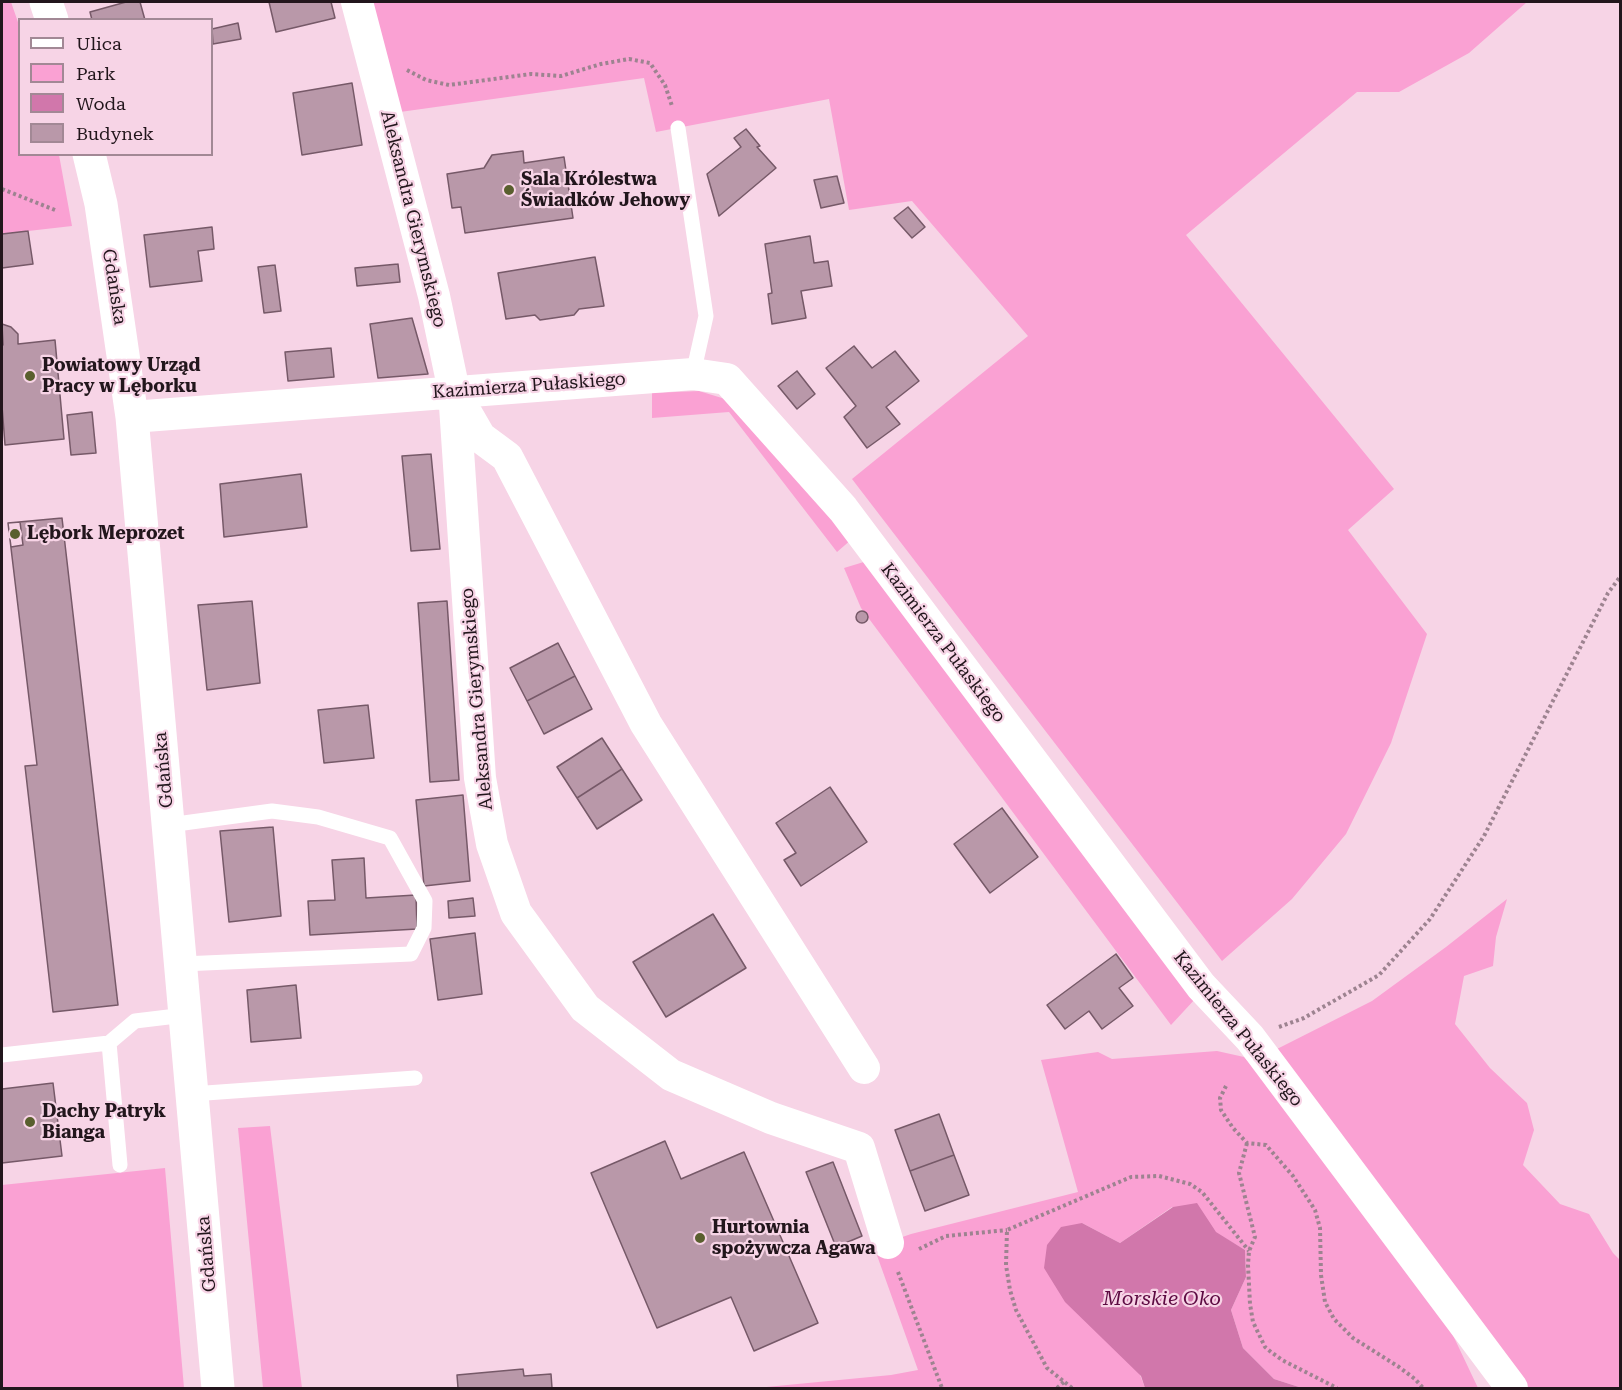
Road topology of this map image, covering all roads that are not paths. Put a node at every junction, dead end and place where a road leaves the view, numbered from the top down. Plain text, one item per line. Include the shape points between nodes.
1 (46, 2) edge
2 (357, 2) edge
3 (51, 18) edge
4 (678, 128) road end
5 (89, 156) edge
6 (693, 374) junction
7 (454, 391) junction
8 (132, 417) junction
9 (169, 825) junction
10 (182, 964) junction
11 (186, 1015) junction
12 (109, 1043) junction
13 (2, 1054) edge
14 (864, 1068) dead end
15 (415, 1077) dead end
16 (192, 1094) junction
17 (120, 1165) dead end
18 (892, 1255) road end
19 (218, 1389) edge
20 (1512, 1389) edge

1 - 3 main road
2 - 7 street, Aleksandra Gierymskiego via 434,296
4 - 6 lane via 706,316
5 - 8 main road, Gdańska via 101,204
6 - 7 street, Kazimierza Pułaskiego
6 - 20 street, Kazimierza Pułaskiego via 727,380 843,509 1201,986 1250,1038
7 - 8 street, Kazimierza Pułaskiego
7 - 14 street via 480,437 507,457 646,724
7 - 18 street, Aleksandra Gierymskiego via 480,778 492,843 516,913 585,1008 671,1075 771,1118 859,1148
8 - 9 main road, Gdańska
9 - 10 main road, Gdańska
9 - 10 lane via 272,811 318,817 370,832 390,838 425,901 424,928 411,954
10 - 11 main road, Gdańska
11 - 12 lane via 135,1021
11 - 16 main road, Gdańska
12 - 13 lane
12 - 17 lane
15 - 16 lane
16 - 19 main road, Gdańska

